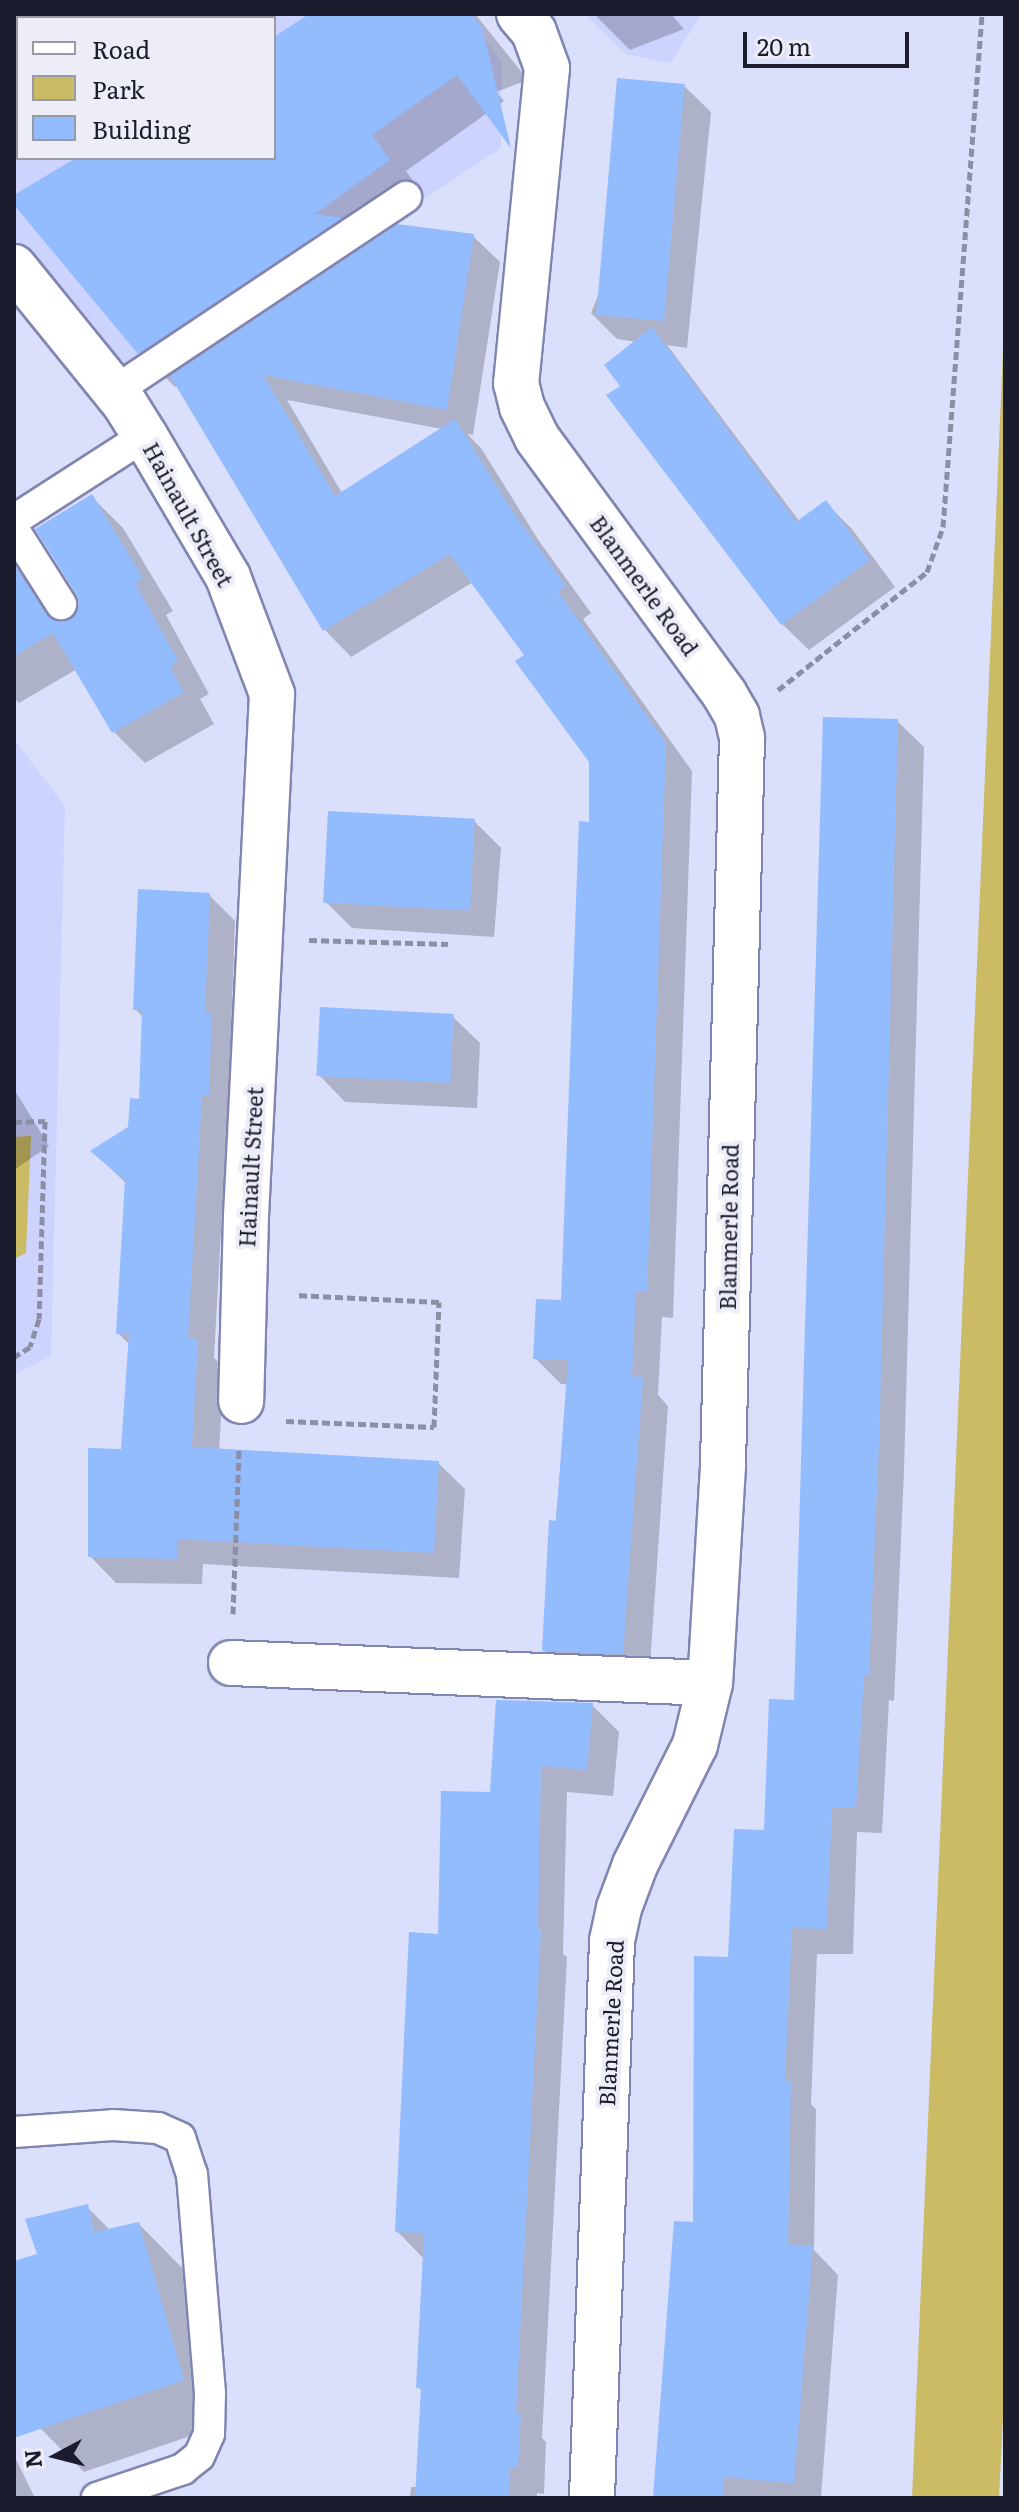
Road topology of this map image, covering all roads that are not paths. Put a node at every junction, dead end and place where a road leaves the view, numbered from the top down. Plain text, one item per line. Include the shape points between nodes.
1 (519, 14) edge
2 (406, 197) dead end
3 (14, 267) edge
4 (115, 391) junction
5 (145, 436) junction
6 (14, 520) edge
7 (14, 530) edge
8 (61, 604) dead end
9 (241, 1410) road end
10 (231, 1663) road end
11 (710, 1683) junction
12 (14, 2132) edge
13 (97, 2498) edge
14 (592, 2498) edge

1 - 11 street, Blanmerle Road via 534,32 547,68 516,383 522,407 537,438 709,672 737,716 742,738 723,1466
2 - 4 lane
3 - 4 street, Hainault Street
4 - 5 street, Hainault Street
5 - 6 lane
5 - 9 street, Hainault Street via 228,577 272,694
7 - 8 lane
10 - 11 street
11 - 14 street, Blanmerle Road via 695,1745 635,1865 612,1941
12 - 13 lane via 113,2125 158,2128 180,2138 192,2174 209,2434 199,2456 183,2469

